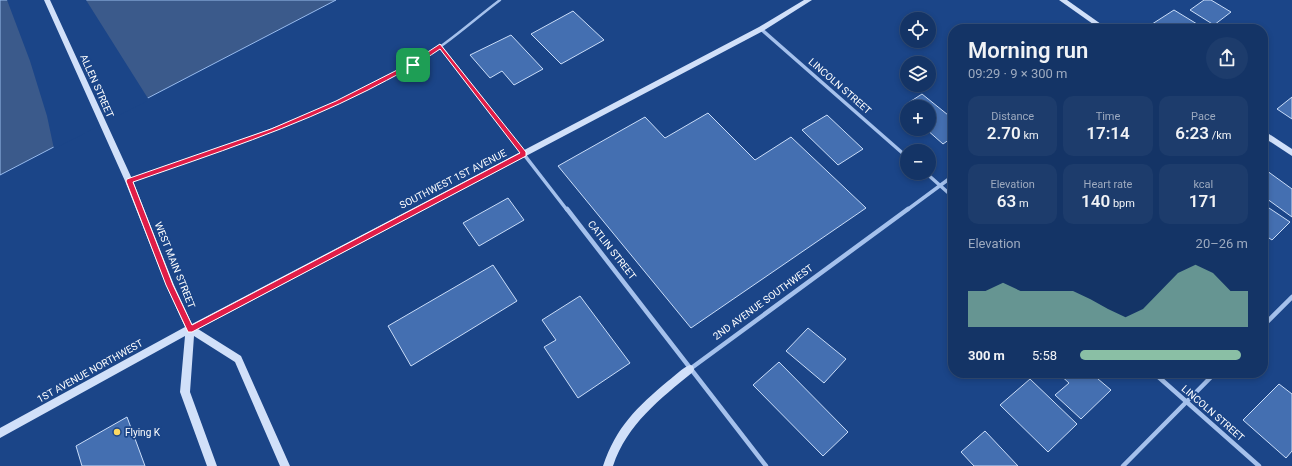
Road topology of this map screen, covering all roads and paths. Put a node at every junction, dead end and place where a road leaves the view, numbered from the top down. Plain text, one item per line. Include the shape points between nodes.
1 (47, 0) edge
2 (500, 0) edge
3 (809, 0) edge
4 (1062, 0) edge
5 (1098, 24) edge
6 (761, 29) junction
7 (440, 46) junction
8 (1268, 136) edge
9 (900, 151) edge
10 (1292, 152) edge
11 (524, 154) junction
12 (948, 179) edge
13 (934, 180) edge
14 (129, 181) junction
15 (940, 185) junction
16 (948, 192) edge
17 (1292, 297) edge
18 (1268, 321) edge
19 (190, 329) junction
20 (690, 369) junction
21 (1160, 378) edge
22 (1210, 378) edge
23 (1186, 402) junction
24 (0, 433) edge
25 (212, 466) edge
26 (285, 466) edge
27 (608, 466) edge
28 (766, 466) edge
29 (1123, 466) edge
30 (1260, 466) edge

1 - 14 main road, ALLEN STREET
2 - 7 lane
3 - 6 main road, SOUTHWEST 1ST AVENUE
4 - 5 main road
6 - 9 street, LINCOLN STREET
6 - 11 main road, SOUTHWEST 1ST AVENUE
7 - 11 street, CATLIN STREET
7 - 14 lane via 413,65 338,102 273,130
8 - 10 main road
11 - 19 main road, SOUTHWEST 1ST AVENUE
11 - 20 street, CATLIN STREET
12 - 15 street, 2ND AVENUE SOUTHWEST
13 - 15 street
14 - 19 main road, WEST MAIN STREET
15 - 16 street
15 - 20 street, 2ND AVENUE SOUTHWEST
17 - 18 street
19 - 24 main road, 1ST AVENUE NORTHWEST
19 - 25 main road via 185,392
19 - 26 main road via 238,359
20 - 27 main road, 2ND AVENUE SOUTHWEST via 661,392 629,425 610,456
20 - 28 street, CATLIN STREET
21 - 23 street, LINCOLN STREET
22 - 23 street
23 - 29 street
23 - 30 street, LINCOLN STREET

